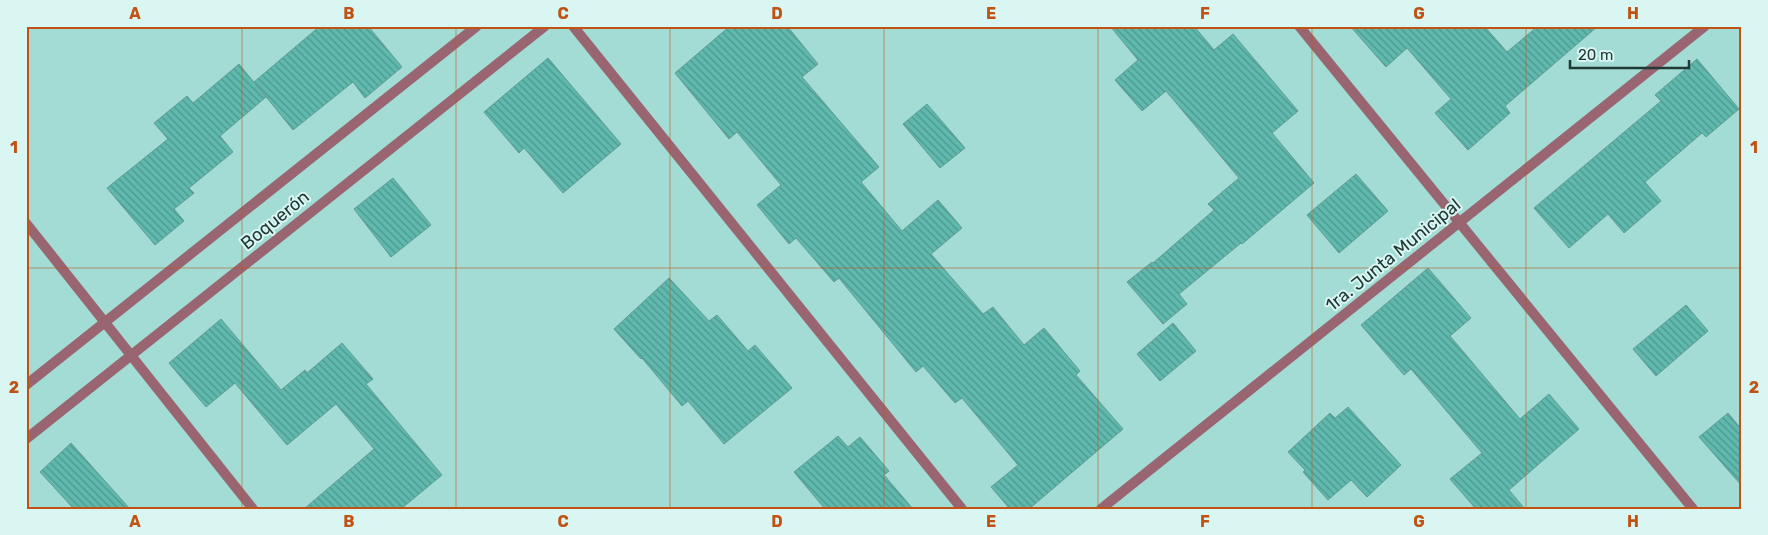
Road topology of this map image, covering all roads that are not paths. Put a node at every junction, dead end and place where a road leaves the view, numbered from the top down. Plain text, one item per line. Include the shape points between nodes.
1 (477, 26) edge
2 (545, 26) edge
3 (573, 26) edge
4 (1299, 26) edge
5 (1706, 26) edge
6 (26, 223) edge
7 (1459, 223) junction
8 (104, 322) junction
9 (131, 356) junction
10 (26, 385) edge
11 (26, 439) edge
12 (253, 509) edge
13 (962, 509) edge
14 (1101, 509) edge
15 (1693, 509) edge

1 - 8 street, Boquerón
2 - 9 street, Boquerón
3 - 13 street
4 - 7 street
5 - 7 street, 1ra. Junta Municipal
6 - 8 street
7 - 14 street, 1ra. Junta Municipal
7 - 15 street
8 - 9 street
8 - 10 street, Boquerón
9 - 11 street, Boquerón
9 - 12 street

